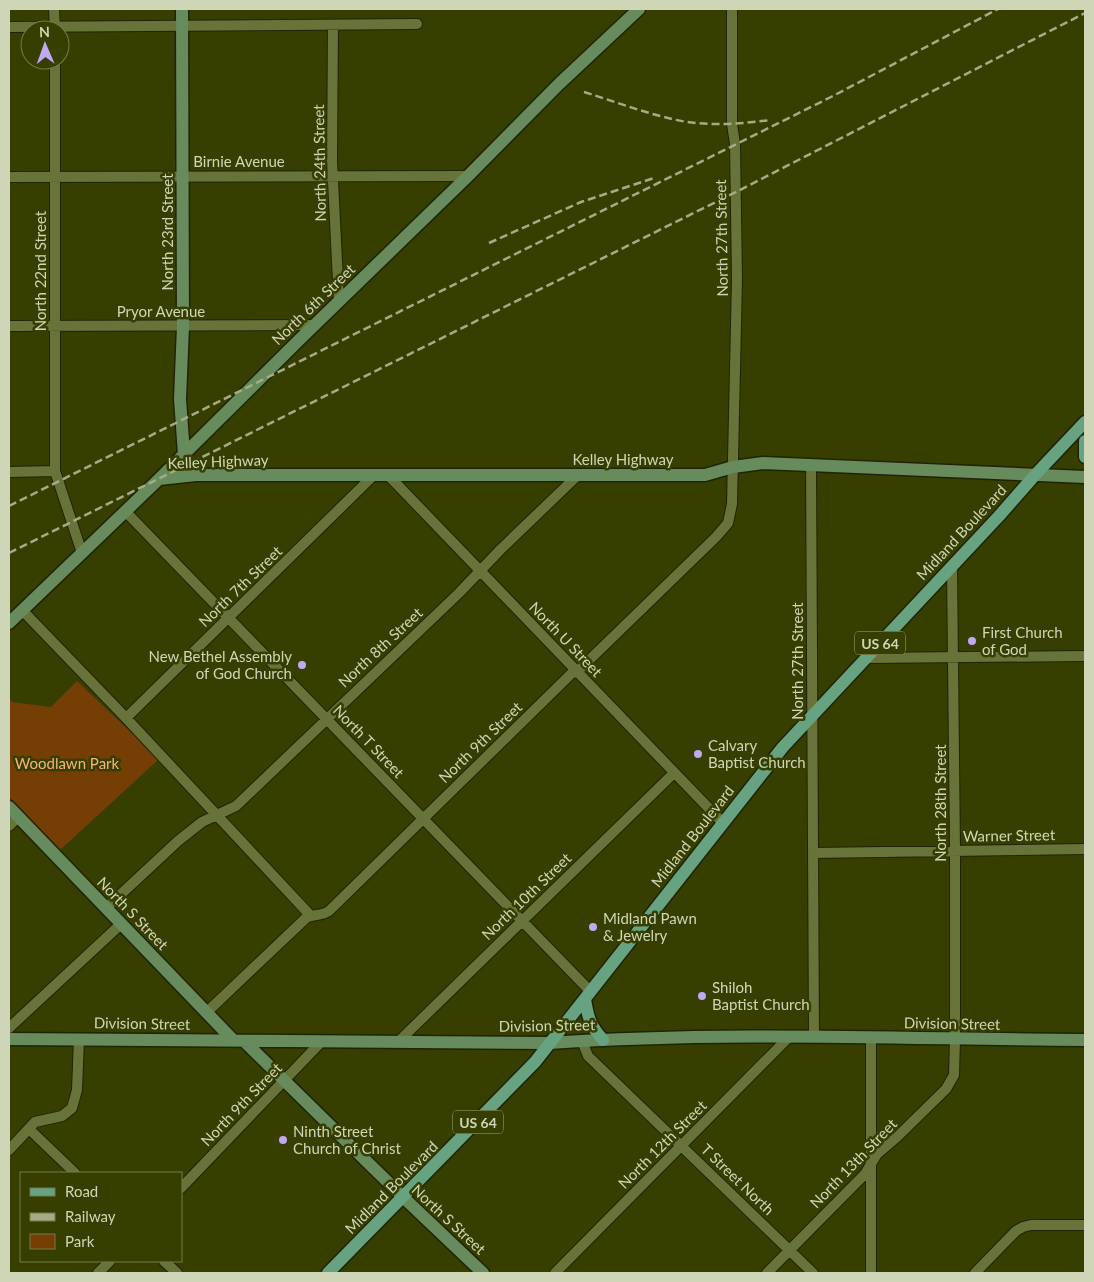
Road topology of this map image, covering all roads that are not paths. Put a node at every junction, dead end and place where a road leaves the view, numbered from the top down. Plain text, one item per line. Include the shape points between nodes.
1 (182, 9) edge
2 (640, 9) edge
3 (732, 9) edge
4 (417, 24) dead end
5 (333, 25) junction
6 (182, 26) junction
7 (70, 28) edge
8 (55, 70) edge
9 (183, 176) junction
10 (333, 176) junction
11 (468, 176) junction
12 (9, 177) edge
13 (55, 177) junction
14 (339, 301) junction
15 (314, 325) junction
16 (9, 326) edge
17 (54, 326) junction
18 (183, 326) junction
19 (1085, 422) edge
20 (1085, 441) edge
21 (184, 454) junction
22 (1085, 457) edge
23 (810, 465) junction
24 (733, 467) junction
25 (9, 472) edge
26 (1035, 474) junction
27 (374, 475) junction
28 (388, 475) junction
29 (56, 476) junction
30 (577, 476) junction
31 (1085, 477) edge
32 (159, 479) junction
33 (125, 511) junction
34 (82, 553) junction
35 (952, 566) junction
36 (480, 571) junction
37 (22, 610) junction
38 (228, 618) junction
39 (9, 623) edge
40 (1085, 656) edge
41 (866, 658) junction
42 (953, 658) junction
43 (576, 671) junction
44 (812, 716) junction
45 (126, 718) junction
46 (326, 719) junction
47 (674, 773) junction
48 (9, 807) edge
49 (216, 815) junction
50 (18, 817) junction
51 (423, 819) junction
52 (723, 823) junction
53 (9, 826) edge
54 (1085, 849) edge
55 (955, 851) junction
56 (814, 853) junction
57 (106, 908) junction
58 (310, 916) junction
59 (521, 921) junction
60 (121, 924) junction
61 (588, 995) junction
62 (207, 1012) junction
63 (9, 1034) edge
64 (790, 1036) junction
65 (814, 1036) junction
66 (78, 1038) junction
67 (871, 1038) junction
68 (955, 1039) junction
69 (602, 1040) junction
70 (1085, 1040) edge
71 (239, 1041) junction
72 (322, 1041) junction
73 (582, 1041) junction
74 (398, 1042) junction
75 (550, 1043) junction
76 (286, 1080) junction
77 (29, 1129) junction
78 (682, 1146) junction
79 (9, 1150) edge
80 (871, 1164) junction
81 (74, 1172) edge
82 (182, 1187) edge
83 (403, 1197) junction
84 (1085, 1225) edge
85 (790, 1250) junction
86 (109, 1262) edge
87 (165, 1262) edge
88 (98, 1273) edge
89 (177, 1273) edge
90 (328, 1273) edge
91 (483, 1273) edge
92 (555, 1273) edge
93 (767, 1273) edge
94 (813, 1273) edge
95 (871, 1273) edge
96 (975, 1273) edge

1 - 6 street, North 23rd Street
2 - 11 street, North 6th Street via 559,84
3 - 24 street, North 27th Street via 737,279
4 - 5 street
5 - 6 street
5 - 10 street, North 24th Street
6 - 7 street
6 - 9 street, North 23rd Street
8 - 13 street, North 22nd Street
9 - 10 street, Birnie Avenue
9 - 13 street, Birnie Avenue
9 - 18 street, North 23rd Street
10 - 11 street, Birnie Avenue
10 - 14 street, North 24th Street
11 - 14 street, North 6th Street
12 - 13 street, Birnie Avenue
13 - 17 street, North 22nd Street
14 - 15 street, North 6th Street
15 - 18 street, Pryor Avenue
15 - 21 street, North 6th Street
16 - 17 street, Pryor Avenue
17 - 18 street, Pryor Avenue
17 - 29 street, North 22nd Street
18 - 21 street, North 23rd Street via 180,399
19 - 26 main road, Midland Boulevard / US 64
20 - 22 main road
21 - 32 street, North 6th Street
23 - 24 street, Kelley Highway via 763,463
23 - 26 street, Kelley Highway
23 - 44 street, North 27th Street
24 - 30 street, Kelley Highway via 705,475
24 - 43 street, North 9th Street via 731,514 725,528
25 - 29 street
26 - 31 street, Kelley Highway
26 - 35 main road, Midland Boulevard / US 64
27 - 28 street, Kelley Highway
27 - 32 street, Kelley Highway via 196,475
27 - 38 street, North 7th Street
28 - 30 street, Kelley Highway
28 - 36 street, North U Street
29 - 34 street, North 22nd Street
30 - 36 street, North 8th Street
32 - 33 street, North 6th Street
33 - 34 street, North 6th Street
33 - 38 street, North T Street
34 - 37 street, North 6th Street
35 - 41 main road, Midland Boulevard / US 64
35 - 42 street, North 28th Street
36 - 43 street, North U Street
36 - 46 street, North 8th Street
37 - 39 street, North 6th Street
37 - 45 street
38 - 45 street, North 7th Street
38 - 46 street, North T Street
40 - 42 street
41 - 42 street
41 - 44 main road, Midland Boulevard / US 64
42 - 55 street, North 28th Street
43 - 47 street, North U Street
43 - 51 street, North 9th Street
44 - 52 main road, Midland Boulevard / US 64
44 - 56 street, North 27th Street
45 - 49 street
46 - 49 street, North 8th Street via 236,806
46 - 51 street, North T Street
47 - 52 street, North U Street
47 - 59 street, North 10th Street
48 - 50 street, North S Street
49 - 57 street, North 8th Street via 178,841
49 - 58 street
50 - 53 street
50 - 57 street, North S Street
51 - 58 street, North 9th Street via 329,911
51 - 59 street, North T Street
52 - 61 main road, Midland Boulevard / US 64
54 - 55 street, Warner Street
55 - 56 street, Warner Street
55 - 68 street, North 28th Street
56 - 65 street, North 27th Street
57 - 60 street, North S Street
58 - 62 street, North 9th Street
59 - 61 street, North T Street
59 - 74 street, North 10th Street
60 - 62 street, North S Street
60 - 63 street
61 - 69 main road via 589,1022
61 - 75 main road, Midland Boulevard / US 64
62 - 71 street, North S Street
63 - 66 street, Division Street
64 - 65 street, Division Street
64 - 69 street, Division Street
64 - 78 street, North 12th Street
65 - 67 street, Division Street
66 - 71 street, Division Street
66 - 77 street via 77,1090 72,1108 62,1116 35,1122
67 - 68 street, Division Street
67 - 80 street
68 - 70 street, Division Street
68 - 80 street, North 13th Street via 951,1082
69 - 73 street, Division Street
71 - 72 street, Division Street
71 - 76 street, North S Street
72 - 74 street, Division Street
72 - 76 street, North 9th Street
73 - 75 street, Division Street
73 - 78 street, T Street North via 588,1056
74 - 75 street, Division Street
75 - 83 main road, Midland Boulevard / US 64
76 - 82 street, North 9th Street
76 - 83 street, North S Street
77 - 79 street
77 - 81 street
78 - 85 street, T Street North
78 - 92 street, North 12th Street
80 - 85 street, North 13th Street
80 - 95 street
83 - 90 main road, Midland Boulevard / US 64
83 - 91 street, North S Street
84 - 96 street via 1023,1227
85 - 93 street, North 13th Street
85 - 94 street, T Street North
86 - 88 street
87 - 89 street

